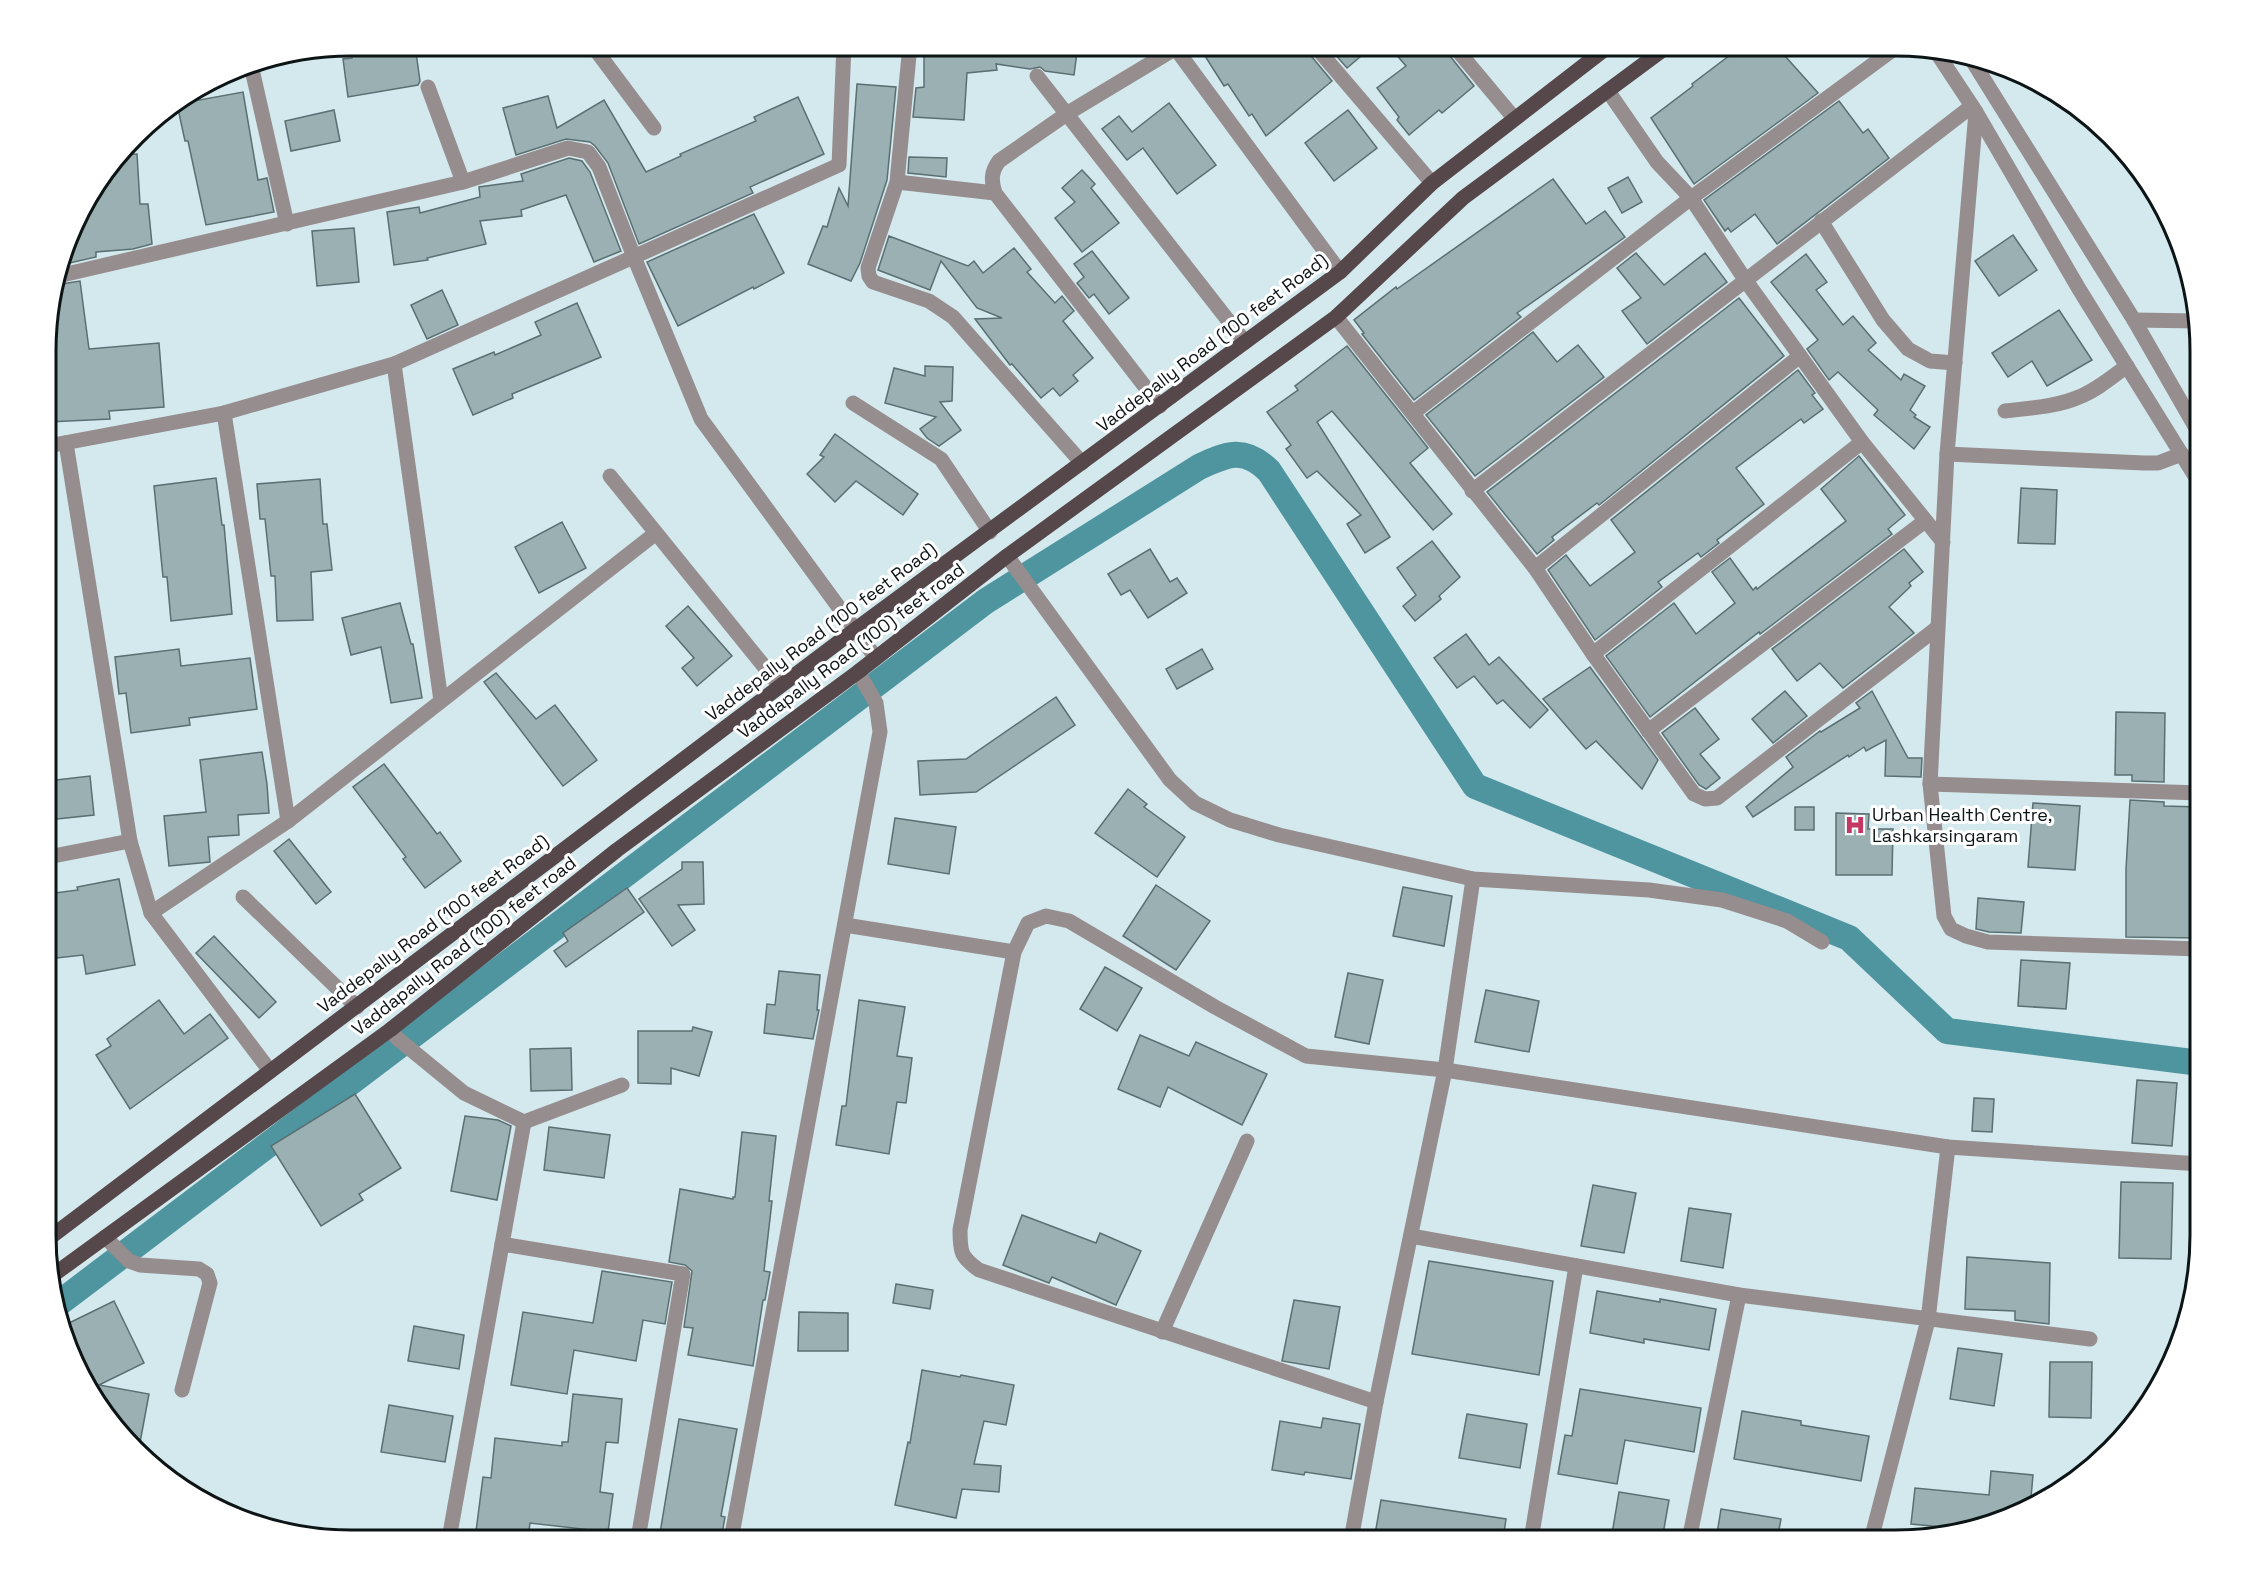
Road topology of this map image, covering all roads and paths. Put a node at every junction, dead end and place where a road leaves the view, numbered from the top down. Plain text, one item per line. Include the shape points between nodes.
1 (600, 56) edge
2 (844, 56) edge
3 (909, 56) edge
4 (1164, 56) edge
5 (1178, 56) edge
6 (1323, 56) edge
7 (1463, 56) edge
8 (1595, 56) edge
9 (1655, 56) edge
10 (1884, 56) edge
11 (1941, 59) edge
12 (1976, 67) edge
13 (253, 72) edge
14 (1037, 76) dead end
15 (428, 87) dead end
16 (1608, 91) junction
17 (1974, 109) junction
18 (1068, 113) junction
19 (1514, 118) junction
20 (654, 128) dead end
21 (463, 182) junction
22 (897, 182) junction
23 (1432, 183) junction
24 (996, 193) junction
25 (1691, 198) junction
26 (1821, 221) junction
27 (287, 224) junction
28 (634, 257) junction
29 (1340, 272) junction
30 (66, 274) edge
31 (1746, 281) junction
32 (1336, 317) junction
33 (2134, 320) junction
34 (2189, 321) edge
35 (1245, 342) junction
36 (1800, 356) junction
37 (1954, 363) junction
38 (394, 364) junction
39 (2127, 366) junction
40 (853, 403) dead end
41 (1164, 403) junction
42 (2005, 411) dead end
43 (1413, 413) junction
44 (224, 414) junction
45 (2190, 418) edge
46 (1862, 442) junction
47 (66, 443) junction
48 (56, 445) edge
49 (2182, 453) junction
50 (1947, 454) junction
51 (1082, 463) junction
52 (2190, 467) edge
53 (610, 476) dead end
54 (1472, 491) junction
55 (1925, 521) junction
56 (990, 532) junction
57 (656, 533) junction
58 (1943, 542) junction
59 (1011, 562) junction
60 (1534, 568) junction
61 (1937, 628) junction
62 (856, 629) junction
63 (1593, 654) junction
64 (876, 658) junction
65 (860, 676) junction
66 (780, 686) junction
67 (441, 701) junction
68 (1648, 731) junction
69 (1930, 784) junction
70 (2190, 793) edge
71 (288, 821) junction
72 (130, 841) junction
73 (56, 855) edge
74 (1473, 879) junction
75 (243, 897) dead end
76 (151, 913) junction
77 (845, 925) junction
78 (1822, 942) dead end
79 (2190, 950) edge
80 (1014, 952) junction
81 (357, 1007) junction
82 (394, 1034) junction
83 (1445, 1070) junction
84 (270, 1071) junction
85 (622, 1085) dead end
86 (524, 1122) junction
87 (1247, 1141) dead end
88 (1948, 1147) junction
89 (2190, 1163) edge
90 (56, 1233) edge
91 (1411, 1236) junction
92 (105, 1237) junction
93 (502, 1244) junction
94 (1576, 1266) junction
95 (58, 1272) edge
96 (1739, 1295) junction
97 (1928, 1320) junction
98 (1162, 1332) junction
99 (2090, 1339) dead end
100 (182, 1390) dead end
101 (1376, 1402) junction
102 (451, 1530) edge
103 (640, 1530) edge
104 (733, 1530) edge
105 (1353, 1530) edge
106 (1533, 1530) edge
107 (1691, 1530) edge
108 (1874, 1530) edge

1 - 20 street
2 - 28 street via 839,165
3 - 22 street
4 - 18 street
5 - 29 street
6 - 23 street
7 - 19 street
8 - 19 main road, Vaddepally Road (100 feet Road)
9 - 16 main road, Vaddapally Road (100) feet road
10 - 25 street
11 - 17 street
12 - 33 street
13 - 27 street
14 - 18 street
15 - 21 street
16 - 25 street via 1657,162
16 - 32 main road, Vaddapally Road (100) feet road via 1462,198
17 - 26 street
17 - 37 street
17 - 39 street
18 - 24 street via 999,161 992,170
18 - 35 street
19 - 23 main road, Vaddepally Road (100 feet Road)
21 - 27 street
21 - 28 street via 568,148 588,152 599,167
22 - 24 street
22 - 51 street via 868,268 869,276 873,282 929,301 953,317
23 - 29 main road, Vaddepally Road (100 feet Road)
24 - 41 street
25 - 31 street
25 - 43 street
26 - 31 street
26 - 37 street via 1883,320 1908,349 1930,361
27 - 30 street
28 - 38 street
28 - 62 street via 701,419
29 - 35 main road, Vaddepally Road (100 feet Road)
31 - 36 street
31 - 54 street
32 - 43 street
32 - 59 main road, Vaddapally Road (100) feet road
33 - 34 street
33 - 45 street
35 - 41 main road, Vaddepally Road (100 feet Road)
36 - 46 street
36 - 60 street
37 - 50 street
38 - 44 street
38 - 67 street
39 - 42 street via 2079,398
39 - 49 street
40 - 56 street via 940,459
41 - 51 main road, Vaddepally Road (100 feet Road)
43 - 54 street
44 - 47 street
44 - 71 street
46 - 55 street
46 - 63 street
47 - 48 street
47 - 72 street
49 - 50 street via 2158,463
49 - 52 street
50 - 58 street
51 - 56 main road, Vaddepally Road (100 feet Road)
53 - 57 street
54 - 60 street
55 - 58 street
55 - 68 street
56 - 62 main road, Vaddepally Road (100 feet Road)
57 - 66 street
57 - 67 street
58 - 61 street
59 - 64 main road, Vaddapally Road (100) feet road
59 - 74 street via 1170,780 1195,802 1230,820 1279,835
60 - 63 street
61 - 68 street via 1717,798 1705,799 1694,794
61 - 69 street
62 - 64 street
62 - 66 main road, Vaddepally Road (100 feet Road)
63 - 68 street
64 - 65 main road, Vaddapally Road (100) feet road
65 - 77 street via 876,703 880,732
65 - 82 main road, Vaddapally Road (100) feet road via 617,850
66 - 81 main road, Vaddepally Road (100 feet Road)
67 - 71 street
69 - 70 street
69 - 79 street via 1944,916 1951,929 1988,942
71 - 76 street
72 - 73 street
72 - 76 street
74 - 78 street via 1649,890 1722,900 1787,921
74 - 83 street
75 - 81 street
76 - 84 street
77 - 80 street
77 - 104 street
80 - 83 street via 1028,923 1046,916 1069,921 1306,1056
80 - 98 street via 960,1230 960,1250 965,1260 979,1270
81 - 84 main road, Vaddepally Road (100 feet Road)
82 - 86 street via 464,1093
82 - 92 main road, Vaddapally Road (100) feet road
83 - 88 street
83 - 91 street
84 - 90 main road, Vaddepally Road (100 feet Road)
85 - 86 street
86 - 93 street
87 - 98 street
88 - 89 street
88 - 97 street
91 - 94 street
91 - 101 street
92 - 95 main road, Vaddapally Road (100) feet road
92 - 100 street via 124,1256 140,1264 199,1269 207,1274 210,1283
93 - 102 street
93 - 103 street via 683,1274
94 - 96 street
94 - 106 street
96 - 97 street
96 - 107 street
97 - 99 street
97 - 108 street
98 - 101 street
101 - 105 street

